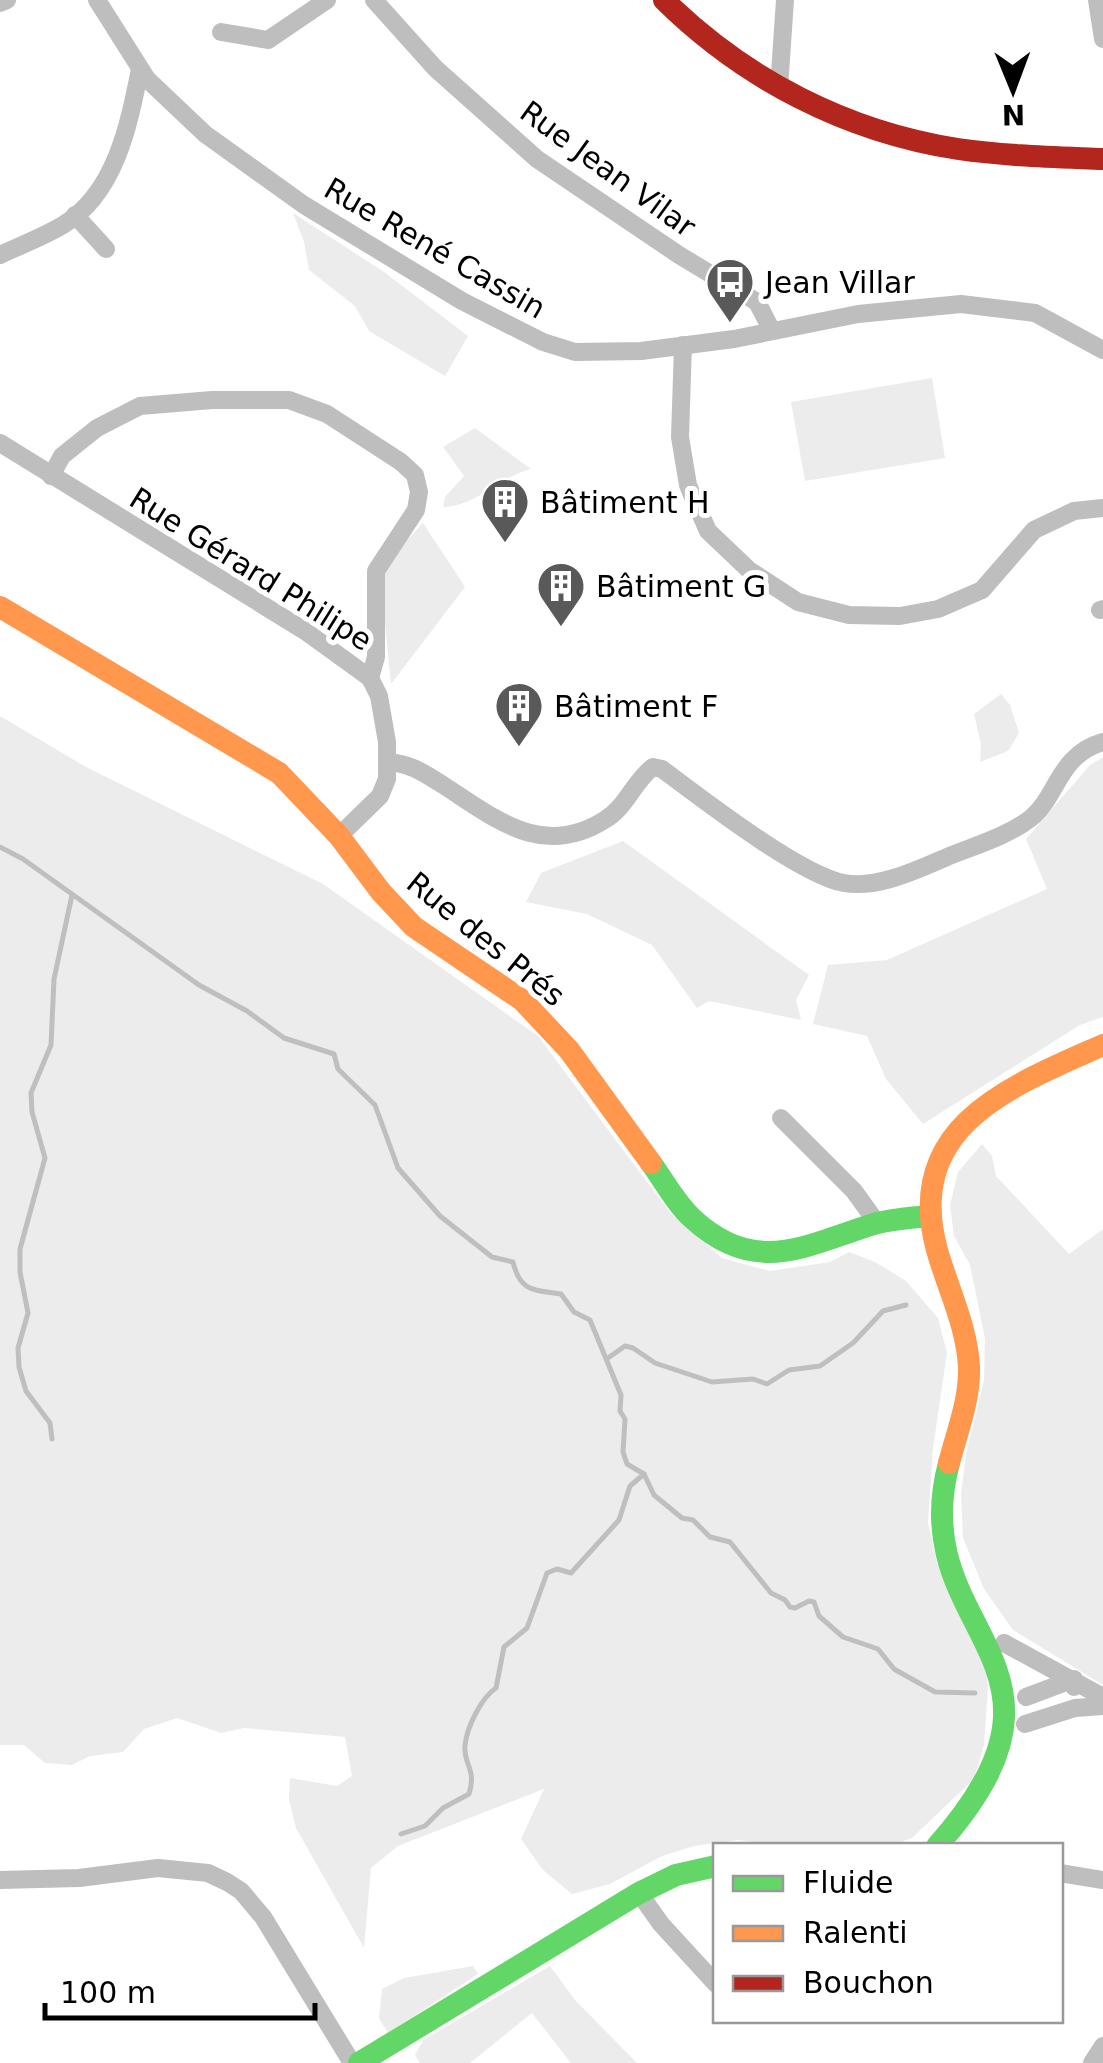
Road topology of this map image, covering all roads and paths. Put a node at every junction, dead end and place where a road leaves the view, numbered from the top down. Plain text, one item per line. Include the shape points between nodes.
1 (7, 0) edge
2 (326, 0) edge
3 (374, 0) edge
4 (664, 0) edge
5 (785, 0) edge
6 (1097, 0) edge
7 (0, 4) edge
8 (103, 4) edge
9 (222, 32) dead end
10 (1103, 39) edge
11 (140, 69) junction
12 (778, 88) junction
13 (1103, 159) edge
14 (75, 215) junction
15 (106, 249) dead end
16 (0, 255) edge
17 (772, 331) junction
18 (683, 346) junction
19 (1103, 350) edge
20 (0, 443) edge
21 (50, 476) junction
22 (1103, 508) edge
23 (0, 607) edge
24 (370, 678) junction
25 (1103, 742) edge
26 (387, 762) junction
27 (339, 836) junction
28 (1103, 1046) edge
29 (781, 1118) dead end
30 (928, 1216) junction
31 (877, 1223) junction
32 (1004, 1643) junction
33 (1074, 1679) junction
34 (1026, 1697) junction
35 (1103, 1698) edge
36 (1103, 1706) edge
37 (1075, 1708) junction
38 (1026, 1724) junction
39 (940, 1843) edge
40 (713, 1867) edge
41 (1063, 1873) edge
42 (0, 1880) edge
43 (1103, 1880) edge
44 (639, 1893) junction
45 (713, 1981) edge
46 (1103, 2046) edge
47 (356, 2063) edge
48 (1092, 2063) edge

1 - 7 street
2 - 9 street via 268,40
3 - 17 street, Rue Jean Vilar via 435,68 537,159 758,302
4 - 12 street
5 - 12 street
6 - 10 street
8 - 11 street, Rue René Cassin
11 - 14 street via 124,142 98,193
11 - 18 street, Rue René Cassin via 206,134 304,205 543,342 600,354
12 - 13 street via 916,141
14 - 15 street
14 - 16 street
17 - 18 street, Rue René Cassin
17 - 19 street, Rue René Cassin via 962,304 1035,314
18 - 22 street via 680,436 688,485 708,531 749,570 798,602 886,616 938,609 982,590 1034,530
20 - 21 street, Rue Gérard Philipe
21 - 24 street, Rue Gérard Philipe via 305,631
21 - 24 street via 62,456 97,428 140,406 289,400 326,414 401,462 419,492 416,510 376,571
23 - 27 street, Rue des Prés via 279,772
24 - 26 street, Rue Gérard Philipe via 379,696
25 - 26 street via 1063,770 1032,817 924,866 846,884 810,872 662,769 644,774 608,818 564,836 537,837 409,764
26 - 27 street, Rue Gérard Philipe via 380,796
27 - 31 street, Rue des Prés via 414,927 522,1000 569,1050 691,1218 724,1242 786,1252
28 - 30 street via 980,1106 954,1132 931,1171
29 - 31 street
30 - 31 street, Rue des Prés
30 - 32 street via 969,1373 941,1484 944,1537
32 - 33 street
32 - 34 street
33 - 34 street
33 - 35 street
33 - 37 street
34 - 38 street
36 - 37 street
37 - 38 street
38 - 39 street via 1002,1781
40 - 44 street
41 - 43 street
42 - 47 street via 158,1868 208,1873 227,1882 263,1917
44 - 45 street
44 - 47 street
46 - 48 street

